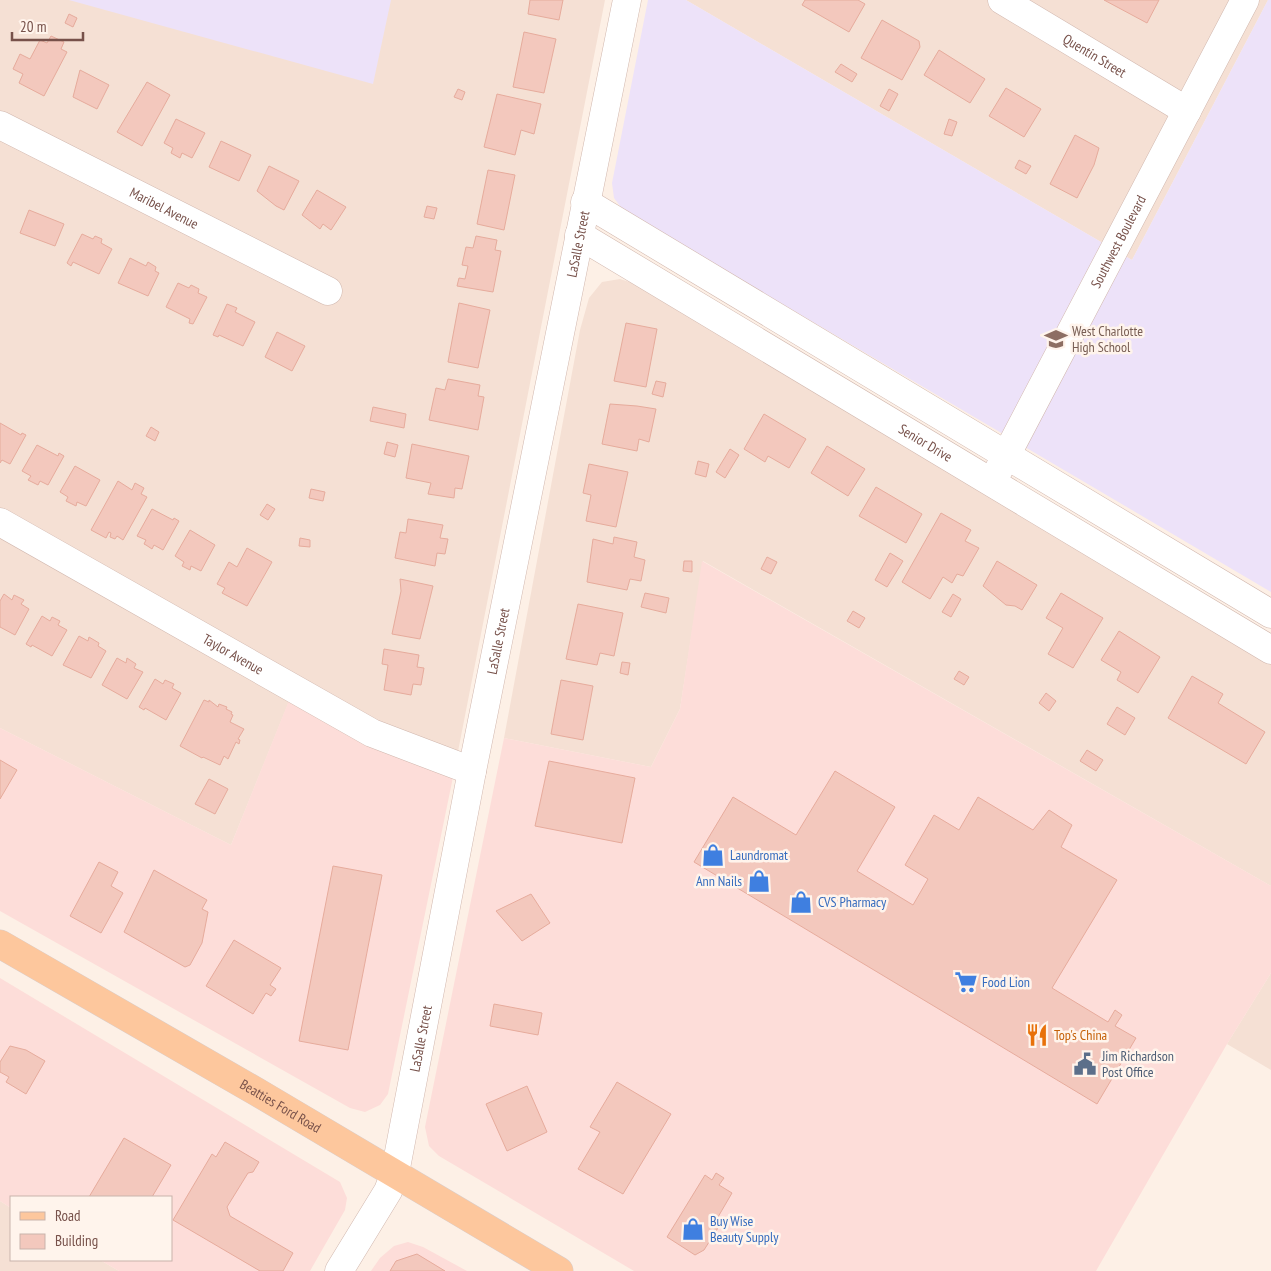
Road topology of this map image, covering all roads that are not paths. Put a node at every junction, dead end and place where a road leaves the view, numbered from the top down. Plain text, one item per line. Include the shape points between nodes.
1 (627, 0) edge
2 (1002, 0) edge
3 (1245, 0) edge
4 (1187, 111) junction
5 (0, 125) edge
6 (585, 202) junction
7 (579, 236) junction
8 (328, 291) dead end
9 (1006, 456) junction
10 (992, 483) junction
11 (0, 522) edge
12 (1271, 614) edge
13 (1271, 650) edge
14 (472, 771) junction
15 (0, 944) edge
16 (395, 1173) junction
17 (339, 1271) edge
18 (558, 1271) edge

1 - 6 street, LaSalle Street
2 - 4 street, Quentin Street
3 - 4 street, Southwest Boulevard
4 - 9 street, Southwest Boulevard
5 - 8 street, Maribel Avenue
6 - 7 street, LaSalle Street
6 - 9 street
7 - 10 street, Senior Drive
7 - 14 street, LaSalle Street
9 - 10 street, Southwest Boulevard
9 - 12 street
10 - 13 street, Senior Drive
11 - 14 street, Taylor Avenue via 372,733
14 - 16 street, LaSalle Street
15 - 16 main road, Beatties Ford Road
16 - 17 street, LaSalle Street via 388,1191
16 - 18 main road, Beatties Ford Road

